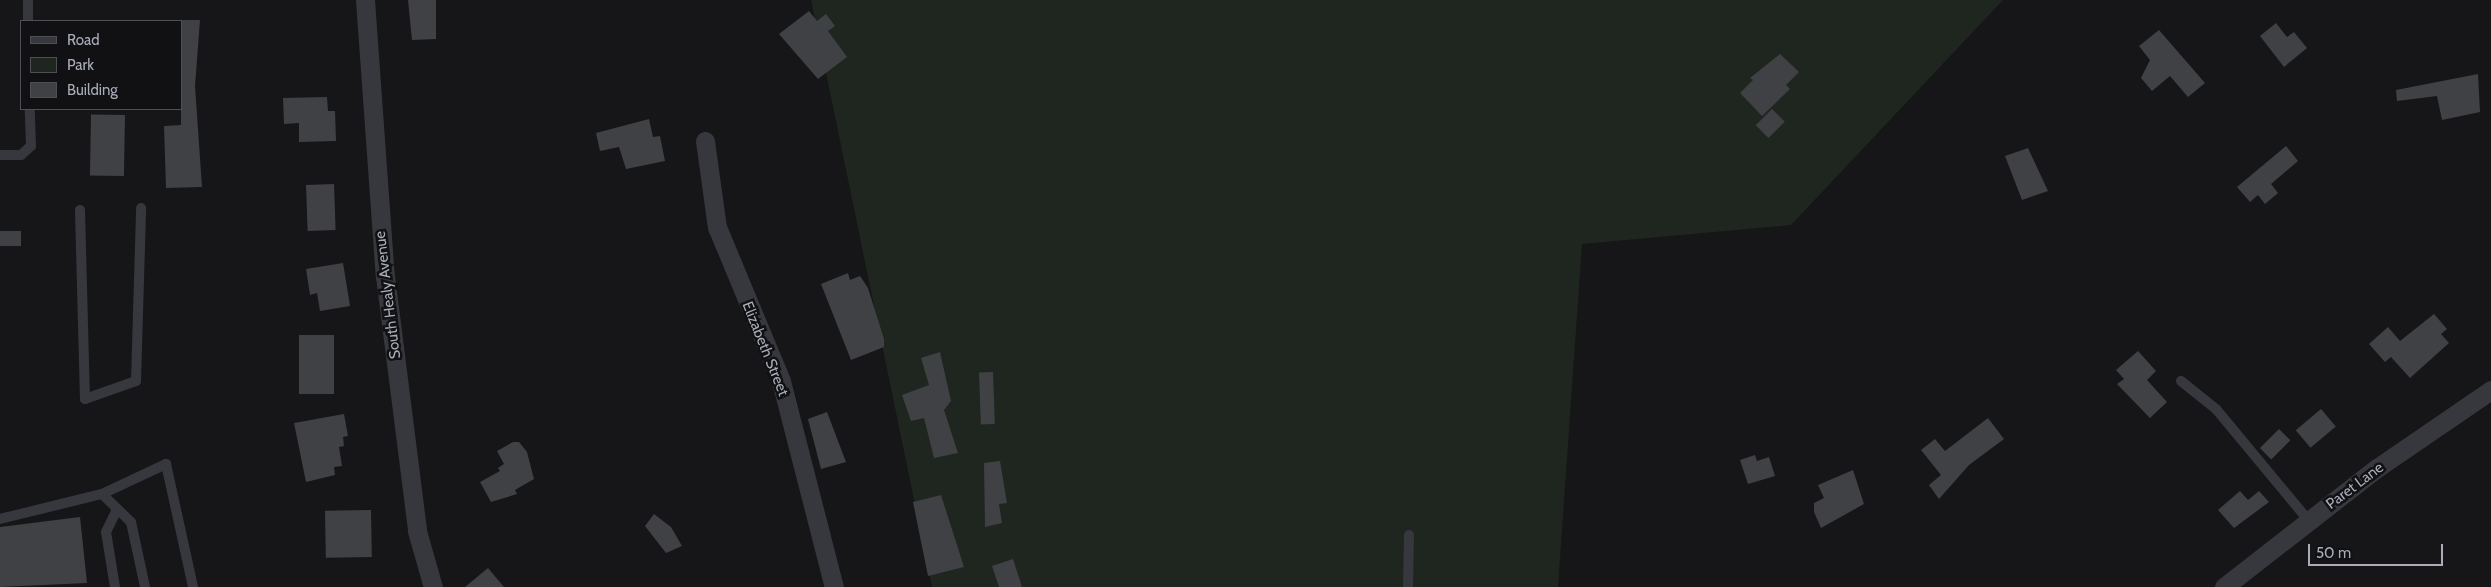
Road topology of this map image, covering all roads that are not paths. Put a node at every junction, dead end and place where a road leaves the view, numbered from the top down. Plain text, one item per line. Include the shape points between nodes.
1 (28, 0) edge
2 (365, 0) edge
3 (28, 20) edge
4 (30, 110) edge
5 (705, 141) dead end
6 (0, 155) edge
7 (141, 208) dead end
8 (80, 210) dead end
9 (2181, 382) dead end
10 (2491, 390) edge
11 (102, 494) junction
12 (117, 509) junction
13 (0, 519) edge
14 (2309, 521) junction
15 (1409, 535) dead end
16 (115, 587) edge
17 (145, 587) edge
18 (193, 587) edge
19 (433, 587) edge
20 (834, 587) edge
21 (1408, 587) edge
22 (2224, 587) edge

1 - 3 lane
2 - 19 street, South Healy Avenue via 384,266 417,531
4 - 6 lane via 30,146 21,155
5 - 20 street, Elizabeth Street via 717,227 781,381
7 - 8 lane via 136,381 85,400
9 - 14 lane via 2216,409
10 - 14 street, Paret Lane
11 - 12 lane
11 - 13 lane
11 - 18 lane via 166,464
12 - 16 lane via 106,532
12 - 17 lane via 131,522
14 - 22 street, Paret Lane
15 - 21 lane

